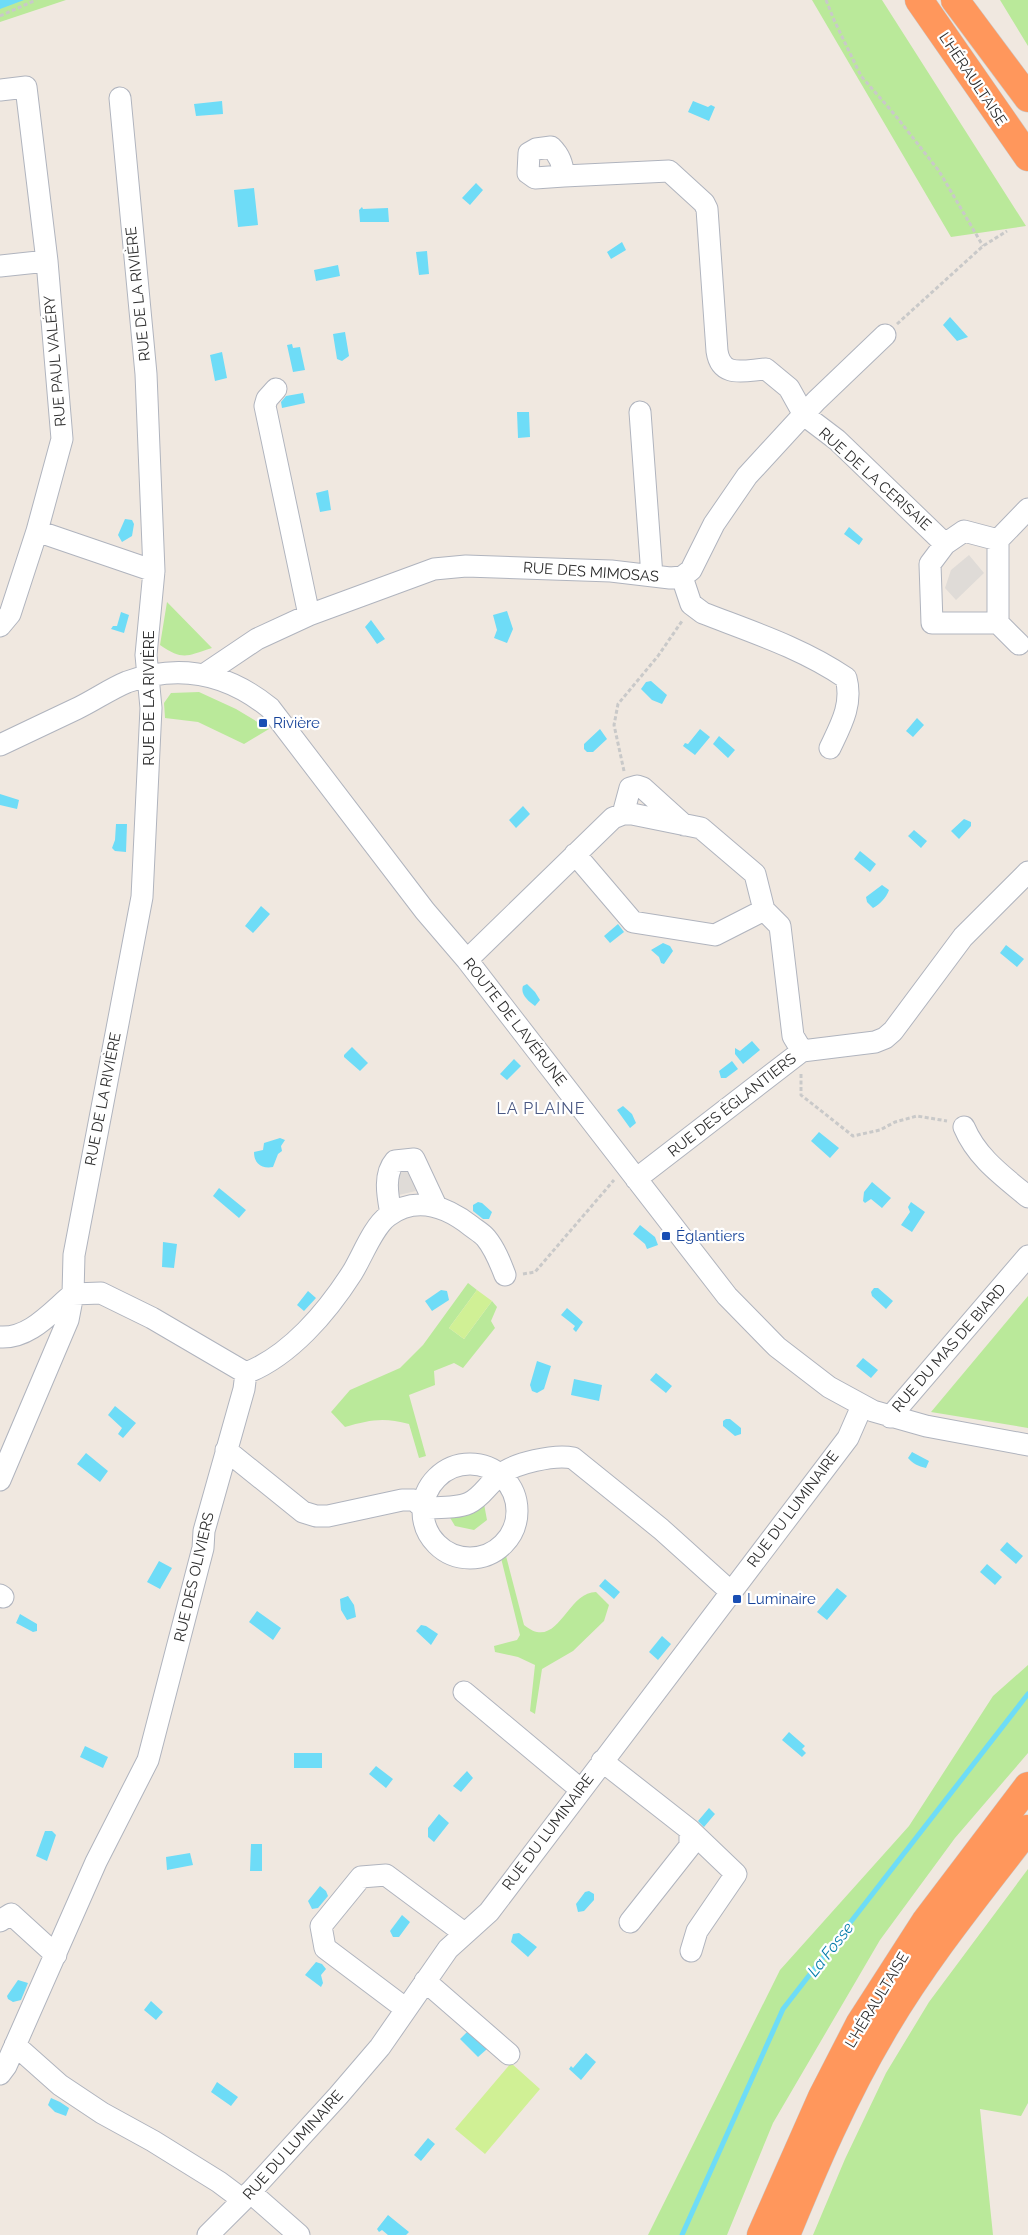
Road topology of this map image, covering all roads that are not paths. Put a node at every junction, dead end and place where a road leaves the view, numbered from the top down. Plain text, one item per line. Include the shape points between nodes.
1 (919, 0) edge
2 (955, 0) edge
3 (965, 0) edge
4 (1012, 74) junction
5 (0, 90) edge
6 (120, 98) dead end
7 (1028, 98) edge
8 (1028, 157) edge
9 (564, 176) dead end
10 (47, 261) junction
11 (0, 266) edge
12 (885, 335) road end
13 (276, 389) dead end
14 (640, 412) dead end
15 (804, 415) junction
16 (1028, 509) edge
17 (37, 531) junction
18 (998, 540) junction
19 (945, 544) junction
20 (154, 571) junction
21 (652, 576) junction
22 (682, 577) junction
23 (309, 615) junction
24 (998, 623) junction
25 (0, 626) edge
26 (1019, 644) dead end
27 (205, 674) junction
28 (148, 676) junction
29 (0, 745) edge
30 (830, 748) dead end
31 (623, 814) junction
32 (684, 825) junction
33 (575, 854) junction
34 (1028, 872) edge
35 (764, 910) junction
36 (467, 960) junction
37 (802, 1051) junction
38 (964, 1127) road end
39 (631, 1173) junction
40 (1028, 1197) edge
41 (436, 1206) junction
42 (391, 1214) junction
43 (1028, 1256) edge
44 (505, 1275) road end
45 (74, 1294) junction
46 (0, 1337) edge
47 (246, 1373) junction
48 (862, 1406) junction
49 (890, 1417) junction
50 (1028, 1444) edge
51 (226, 1450) junction
52 (500, 1474) junction
53 (0, 1480) edge
54 (423, 1508) junction
55 (731, 1592) junction
56 (464, 1692) dead end
57 (602, 1761) junction
58 (1028, 1786) edge
59 (580, 1789) junction
60 (1028, 1829) edge
61 (690, 1830) junction
62 (0, 1921) edge
63 (630, 1922) dead end
64 (464, 1933) junction
65 (690, 1951) dead end
66 (56, 1955) junction
67 (425, 1980) junction
68 (406, 2008) junction
69 (15, 2045) junction
70 (509, 2054) dead end
71 (0, 2074) edge
72 (247, 2196) junction
73 (208, 2235) edge
74 (299, 2235) edge
75 (761, 2235) edge
76 (786, 2235) edge

1 - 8 highway, L'HÉRAULTAISE
2 - 4 highway, L'HÉRAULTAISE
3 - 4 highway
4 - 7 highway, L'HÉRAULTAISE
5 - 10 street, RUE PAUL VALÉRY via 26,87
6 - 20 street, RUE DE LA RIVIÈRE via 146,374
9 - 15 street via 665,170 704,203 718,360 728,370 766,369 789,388
10 - 11 street
10 - 17 street, RUE PAUL VALÉRY via 62,439
12 - 15 street
13 - 23 street via 265,406
14 - 21 street
15 - 19 street, RUE DE LA CERISAIE via 837,440
15 - 22 street via 747,476 714,524 691,570
16 - 18 street
17 - 20 street
17 - 25 street, RUE PAUL VALÉRY via 10,614
18 - 19 street via 964,531
18 - 24 street
19 - 24 street via 930,564 932,623
20 - 28 street, RUE DE LA RIVIÈRE via 146,654
21 - 22 street, RUE DES MIMOSAS
21 - 23 street, RUE DES MIMOSAS via 611,571 476,566 434,569
22 - 30 street via 691,604 703,613 791,647 846,678 850,691 848,706
23 - 27 street, RUE DES MIMOSAS via 256,639
24 - 26 street
27 - 28 street, ROUTE DE LAVÉRUNE via 177,672
27 - 36 street, ROUTE DE LAVÉRUNE via 250,692 270,708 419,904
28 - 29 street, ROUTE DE LAVÉRUNE via 125,683
28 - 45 street, RUE DE LA RIVIÈRE via 152,708 142,897 74,1255
31 - 32 street
31 - 32 street via 630,788 637,786
31 - 33 street via 613,818
32 - 35 street via 701,828 755,874
33 - 35 street via 633,922 714,935
33 - 36 street
34 - 37 street, RUE DES ÉGLANTIERS via 963,937 885,1038
35 - 37 street via 780,926 793,1036
36 - 39 street, ROUTE DE LAVÉRUNE
37 - 39 street, RUE DES ÉGLANTIERS
38 - 40 street via 971,1144 984,1159
39 - 48 street, ROUTE DE LAVÉRUNE via 727,1296 749,1319 808,1371
41 - 42 street via 413,1206
41 - 42 street via 414,1159 407,1158 395,1161 390,1167 387,1188
41 - 44 street via 458,1215 485,1237 498,1256
42 - 47 street via 380,1224 351,1274 325,1309 292,1344 263,1366
43 - 49 street, RUE DU MAS DE BIARD
45 - 46 street via 26,1332
45 - 47 street via 101,1293 152,1318
45 - 53 street, RUE DE LA RIVIÈRE via 68,1320
47 - 51 street, RUE DES OLIVIERS
48 - 49 street, ROUTE DE LAVÉRUNE
48 - 55 street, RUE DU LUMINAIRE via 848,1438
49 - 50 street, ROUTE DE LAVÉRUNE
51 - 54 street via 304,1512 316,1516 402,1500 414,1500
51 - 66 street, RUE DES OLIVIERS via 148,1760 96,1862
52 - 54 street via 478,1498 467,1504
52 - 54 street via 473,1464 458,1465 444,1471 433,1481
52 - 54 street via 514,1495 516,1521 504,1543 483,1557 458,1557 445,1552 428,1533
52 - 55 street via 524,1464 556,1457 573,1458 661,1528
55 - 57 street, RUE DU LUMINAIRE
56 - 59 street
57 - 59 street, RUE DU LUMINAIRE
57 - 61 street
58 - 75 highway, L'HÉRAULTAISE via 925,1922 860,2023 822,2098
59 - 64 street, RUE DU LUMINAIRE via 489,1912
60 - 76 highway, L'HÉRAULTAISE via 946,1934 882,2033 844,2105
61 - 63 street via 690,1846
61 - 65 street via 736,1874 697,1931
62 - 66 street via 11,1914
64 - 67 street, RUE DU LUMINAIRE
64 - 68 street via 386,1875 361,1877 321,1926 325,1948
66 - 69 street, RUE DES OLIVIERS
67 - 68 street, RUE DU LUMINAIRE
67 - 70 street
68 - 72 street, RUE DU LUMINAIRE via 380,2047
69 - 71 street, RUE DES OLIVIERS
69 - 72 street via 60,2086
72 - 73 street, RUE DU LUMINAIRE
72 - 74 street

